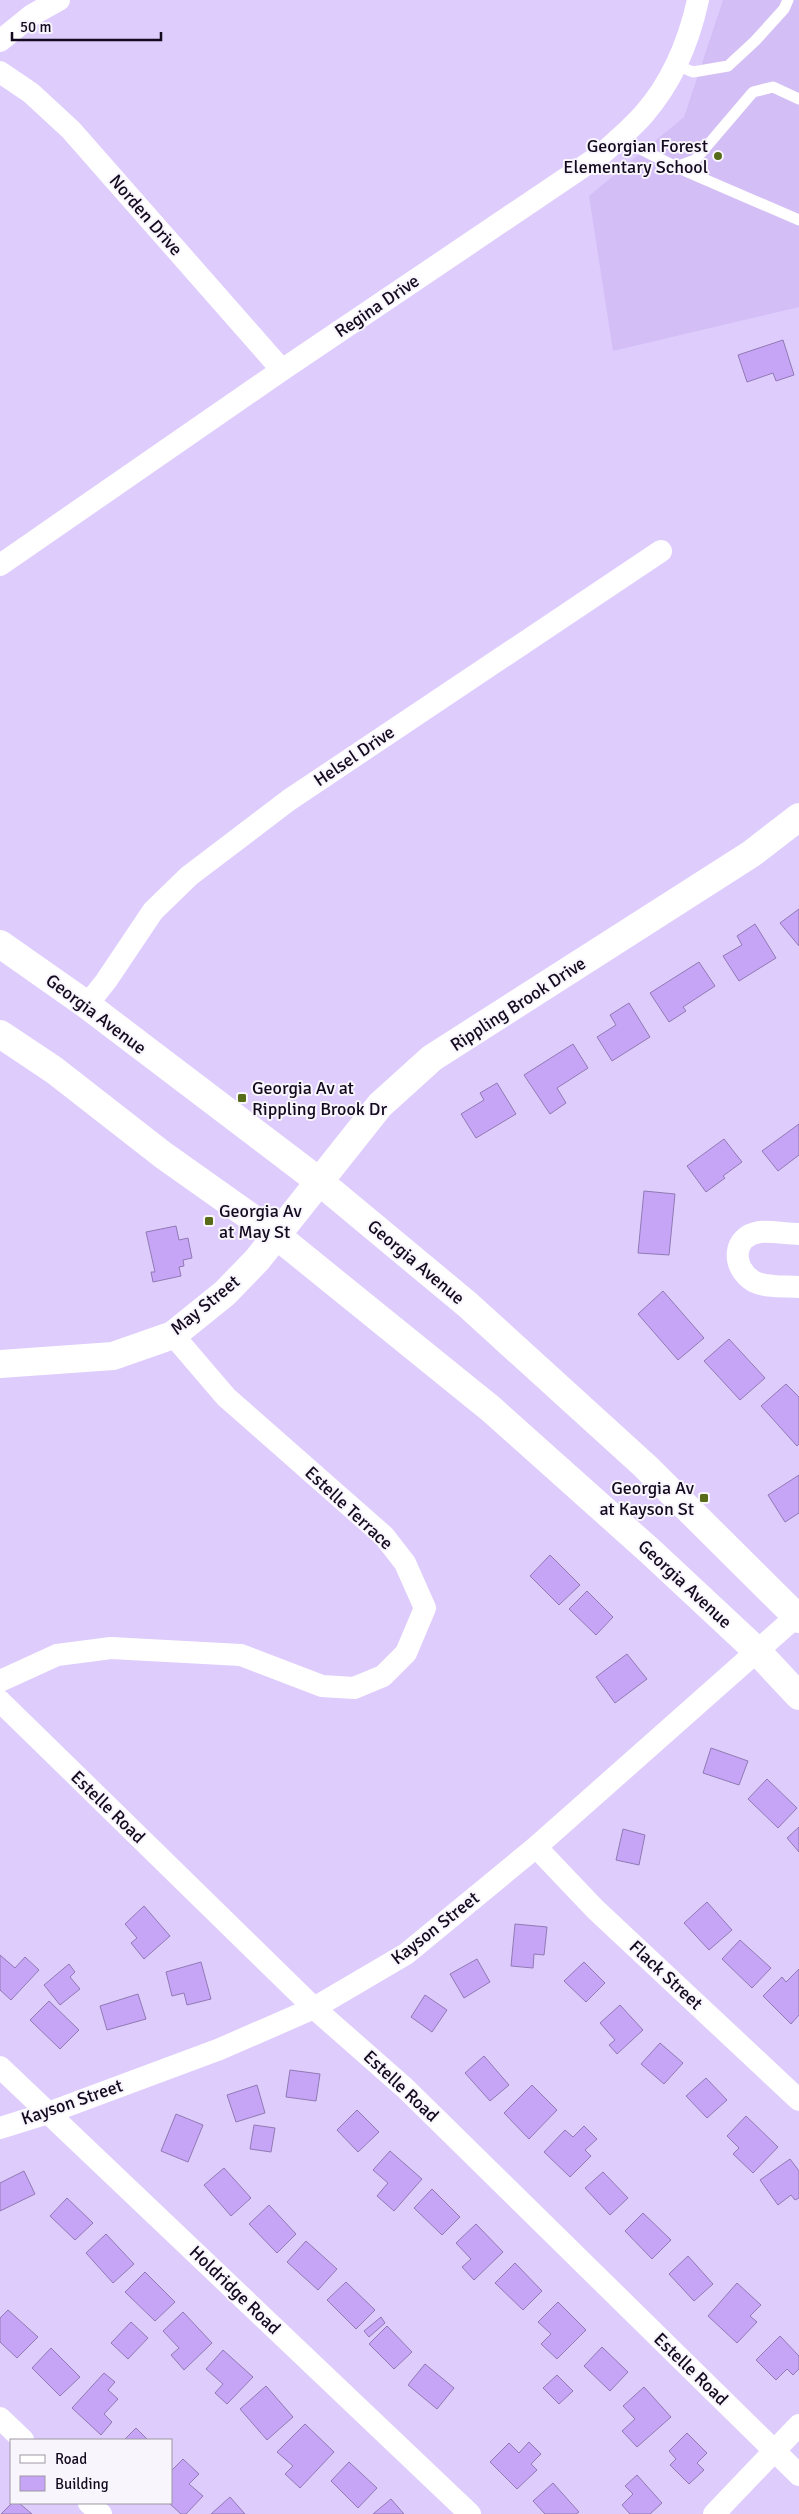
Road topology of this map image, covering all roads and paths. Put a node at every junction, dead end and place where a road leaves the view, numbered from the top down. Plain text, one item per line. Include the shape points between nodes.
1 (59, 0) edge
2 (698, 0) edge
3 (788, 0) edge
4 (0, 41) edge
5 (676, 65) junction
6 (0, 72) edge
7 (799, 99) edge
8 (619, 138) junction
9 (676, 167) junction
10 (799, 220) edge
11 (282, 370) junction
12 (661, 551) dead end
13 (0, 565) edge
14 (799, 817) edge
15 (0, 944) edge
16 (87, 1005) junction
17 (0, 1034) edge
18 (320, 1182) junction
19 (799, 1234) edge
20 (276, 1235) junction
21 (799, 1287) edge
22 (173, 1334) junction
23 (0, 1364) edge
24 (798, 1616) edge
25 (756, 1650) junction
26 (0, 1681) edge
27 (799, 1696) edge
28 (0, 1701) edge
29 (536, 1847) junction
30 (314, 2008) junction
31 (0, 2067) edge
32 (799, 2100) edge
33 (48, 2113) junction
34 (0, 2128) edge
35 (0, 2418) edge
36 (799, 2425) edge
37 (22, 2439) edge
38 (774, 2450) junction
39 (799, 2474) edge
40 (90, 2504) edge
41 (101, 2514) edge
42 (470, 2514) edge
43 (714, 2514) edge

1 - 4 street via 32,15
2 - 5 street, Regina Drive via 690,32
3 - 5 lane via 784,9 755,41 728,66 693,72
5 - 8 street, Regina Drive via 666,85 644,114
6 - 11 street, Norden Drive via 31,93 71,130
7 - 9 lane via 773,87 753,92 695,160
8 - 9 lane
8 - 11 street, Regina Drive via 602,154
9 - 10 lane
11 - 13 street, Regina Drive
12 - 16 street, Helsel Drive via 289,800 189,876 153,911
14 - 18 main road, Rippling Brook Drive via 751,854 432,1058 380,1105
15 - 16 main road, Georgia Avenue
16 - 18 main road, Georgia Avenue
17 - 20 main road, Georgia Avenue via 54,1070 163,1155
18 - 20 main road, Rippling Brook Drive
18 - 24 main road, Georgia Avenue via 468,1305 646,1466
19 - 21 street via 760,1232 747,1237 737,1247 736,1258 740,1268 754,1282
20 - 22 main road, May Street via 225,1293
20 - 25 main road, Georgia Avenue via 491,1409
22 - 23 main road, May Street via 113,1356
22 - 26 street, Estelle Terrace via 226,1397 384,1536 405,1563 425,1608 406,1653 383,1676 354,1688 322,1686 241,1655 111,1648 57,1655
24 - 25 street, Kayson Street
25 - 27 main road, Georgia Avenue
25 - 29 street, Kayson Street
28 - 30 street, Estelle Road
29 - 30 street, Kayson Street via 406,1954
29 - 32 street, Flack Street via 595,1909
30 - 33 street, Kayson Street via 220,2049
30 - 38 street, Estelle Road via 405,2088
31 - 33 street, Holdridge Road
33 - 34 street, Kayson Street
33 - 42 street, Holdridge Road
35 - 37 street
36 - 38 street
38 - 39 street, Estelle Road
38 - 43 street
40 - 41 street

